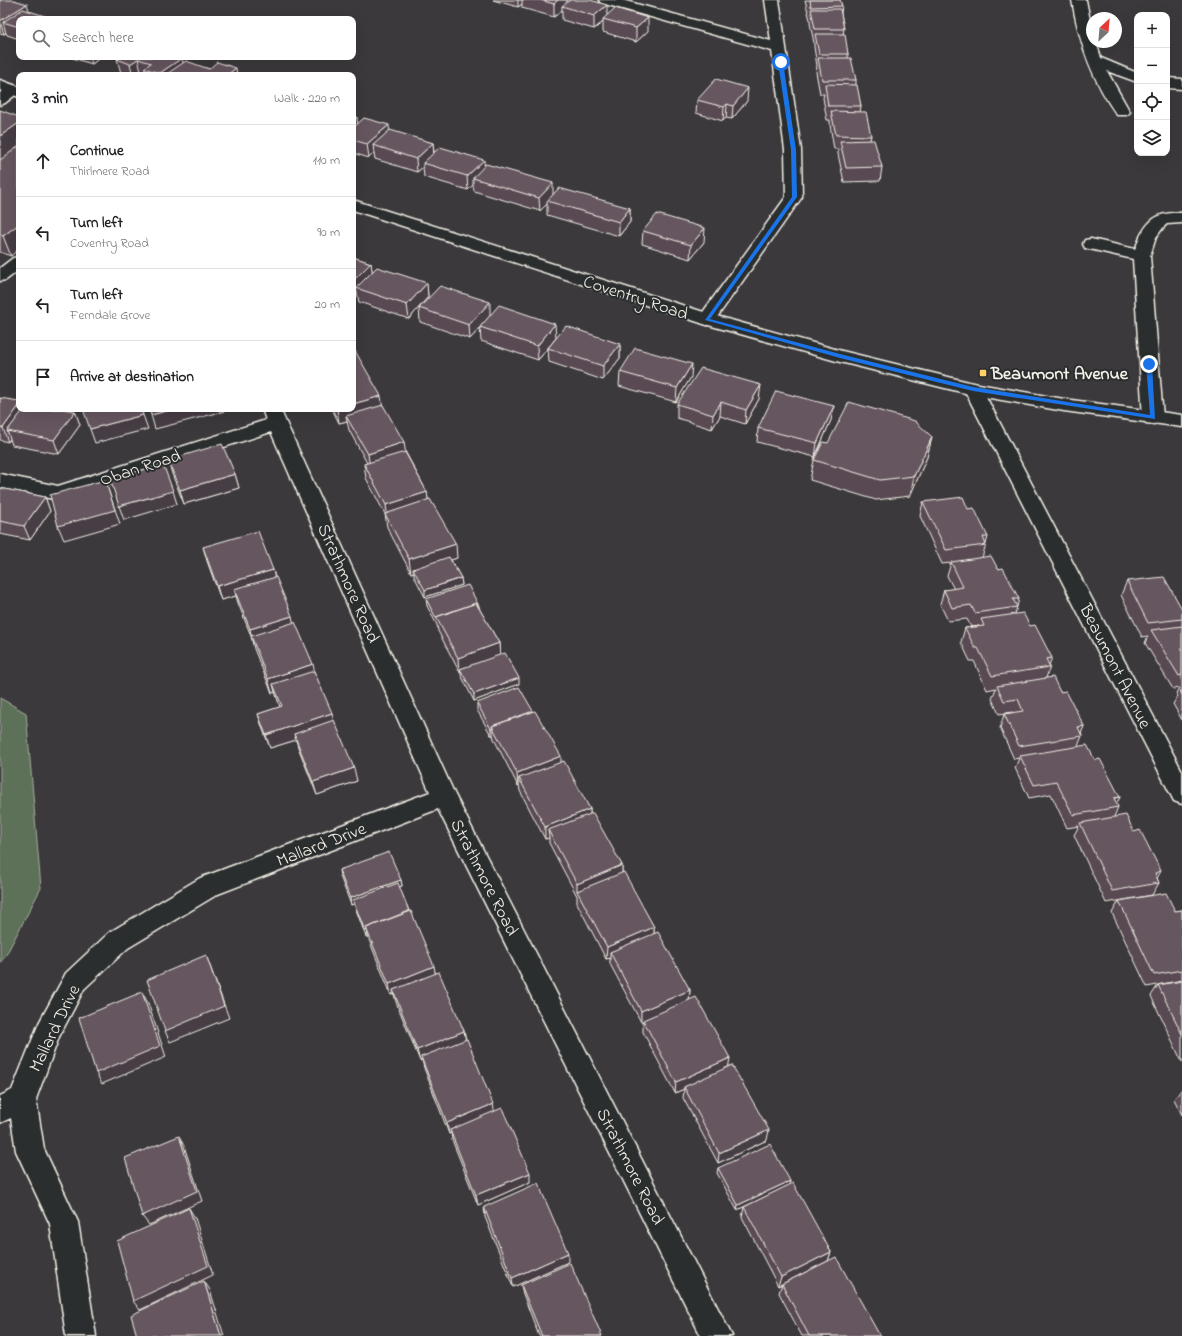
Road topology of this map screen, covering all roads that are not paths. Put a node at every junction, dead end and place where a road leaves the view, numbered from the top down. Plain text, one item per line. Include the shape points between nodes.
1 (606, 0) edge
2 (772, 0) edge
3 (1080, 0) edge
4 (778, 48) junction
5 (1094, 61) junction
6 (1134, 77) edge
7 (1170, 83) edge
8 (1182, 84) edge
9 (11, 89) edge
10 (0, 100) edge
11 (1122, 112) dead end
12 (356, 206) edge
13 (1182, 218) edge
14 (1091, 244) dead end
15 (1141, 256) junction
16 (16, 264) edge
17 (0, 276) edge
18 (707, 319) junction
19 (973, 389) junction
20 (274, 416) edge
21 (1153, 418) junction
22 (1182, 421) edge
23 (0, 481) edge
24 (1182, 794) edge
25 (444, 797) junction
26 (11, 1104) edge
27 (82, 1336) edge
28 (717, 1336) edge

1 - 4 street
2 - 4 street
3 - 5 street via 1084,28
4 - 18 street via 793,150 794,197
5 - 6 street
5 - 11 street
7 - 8 street
9 - 10 street
12 - 18 street, Coventry Road
13 - 15 street via 1168,216 1156,223
14 - 15 street
15 - 21 street
16 - 17 street
18 - 19 street, Coventry Road
19 - 21 street, Coventry Road
19 - 24 street, Beaumont Avenue
20 - 23 street, Oban Road via 58,493
20 - 25 street, Strathmore Road
21 - 22 street, Coventry Road
25 - 26 street, Mallard Drive via 209,886 119,940 75,981
25 - 28 street, Strathmore Road
26 - 27 street, Mallard Drive via 64,1222

